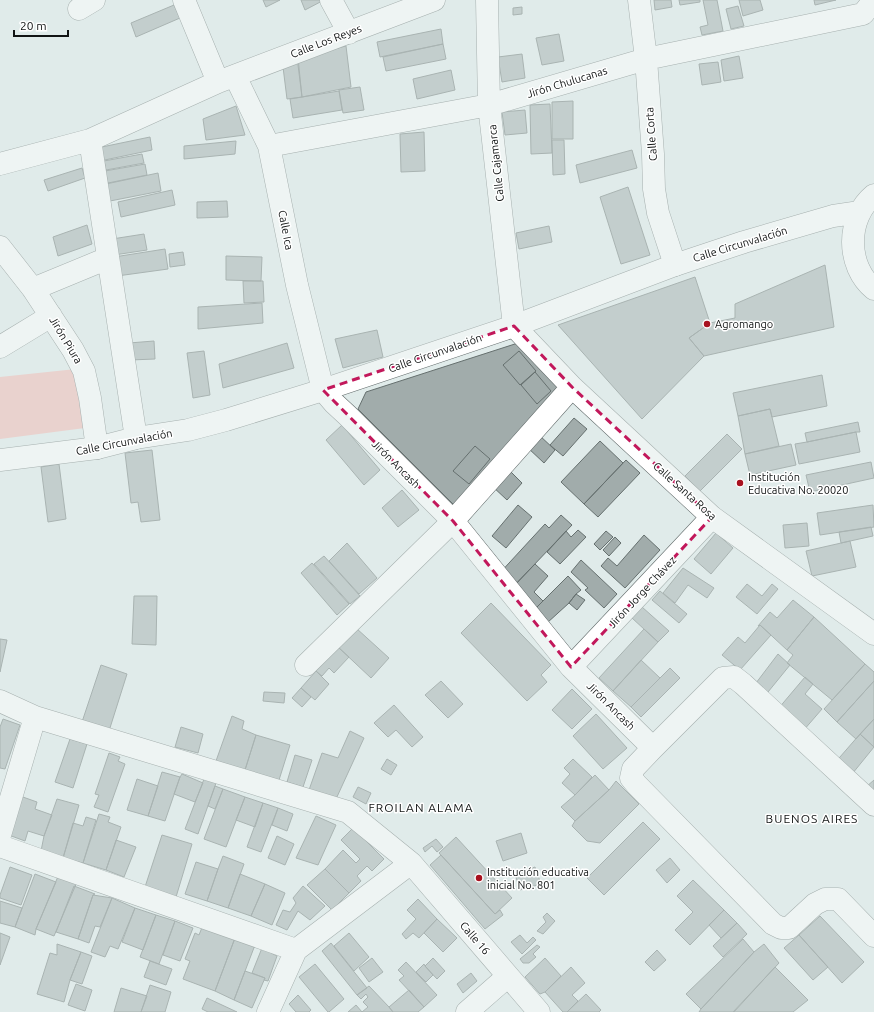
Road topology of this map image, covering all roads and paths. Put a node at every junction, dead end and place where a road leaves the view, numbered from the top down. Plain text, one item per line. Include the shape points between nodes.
1 (184, 0) edge
2 (331, 0) edge
3 (434, 0) edge
4 (487, 0) edge
5 (639, 0) edge
6 (868, 7) edge
7 (349, 33) junction
8 (646, 59) junction
9 (226, 79) junction
10 (489, 105) junction
11 (90, 140) junction
12 (269, 146) junction
13 (0, 164) edge
14 (867, 204) edge
15 (0, 247) edge
16 (108, 258) junction
17 (675, 265) junction
18 (33, 289) junction
19 (874, 289) edge
20 (51, 316) junction
21 (514, 326) junction
22 (0, 347) edge
23 (572, 387) junction
24 (323, 390) junction
25 (136, 438) junction
26 (97, 448) junction
27 (0, 460) edge
28 (712, 516) junction
29 (453, 521) junction
30 (874, 634) edge
31 (306, 665) dead end
32 (571, 667) junction
33 (0, 701) edge
34 (35, 716) junction
35 (653, 748) junction
36 (874, 805) edge
37 (0, 835) edge
38 (0, 846) edge
39 (411, 863) junction
40 (874, 936) edge
41 (296, 950) junction
42 (508, 976) junction
43 (268, 1012) edge
44 (468, 1012) edge
45 (539, 1012) edge

1 - 9 street, Calle Ica
2 - 7 street
3 - 7 street, Calle Los Reyes
4 - 10 street, Calle Cajamarca
5 - 8 street, Calle Corta
6 - 8 street, Jirón Chulucanas
7 - 9 street, Calle Los Reyes
8 - 10 street, Jirón Chulucanas
8 - 17 street, Calle Corta via 654,189 658,213
9 - 11 street, Calle Los Reyes
9 - 12 street, Calle Ica
10 - 12 street, Jirón Chulucanas
10 - 21 street, Calle Cajamarca
11 - 13 street, Calle Los Reyes
11 - 16 street
12 - 24 street, Calle Ica via 297,285
14 - 17 street, Calle Circunvalación
14 - 19 street via 854,230 853,249 858,268
15 - 18 street, Jirón Piura
16 - 18 street
16 - 25 street
17 - 21 street, Calle Circunvalación
18 - 20 street, Jirón Piura
20 - 22 street
20 - 26 street, Jirón Piura via 84,371
21 - 23 street, Calle Santa Rosa
21 - 24 street, Calle Circunvalación
23 - 28 street, Calle Santa Rosa
23 - 29 street
24 - 25 street, Calle Circunvalación via 188,430
24 - 29 street, Jirón Ancash
25 - 26 street, Calle Circunvalación
26 - 27 street, Calle Circunvalación
28 - 30 street, Calle Santa Rosa
28 - 32 street, Jirón Jorge Chávez
29 - 31 street
29 - 32 street, Jirón Ancash
32 - 35 street, Jirón Ancash
33 - 34 street, Calle 16
34 - 37 street
34 - 39 street, Calle 16 via 348,812
35 - 36 street via 723,678 734,677
35 - 40 street via 633,769 631,778 773,924 789,928 815,904 825,899 838,899
38 - 41 street
39 - 41 street
39 - 42 street, Calle 16
41 - 43 street
42 - 44 street
42 - 45 street, Calle 16

